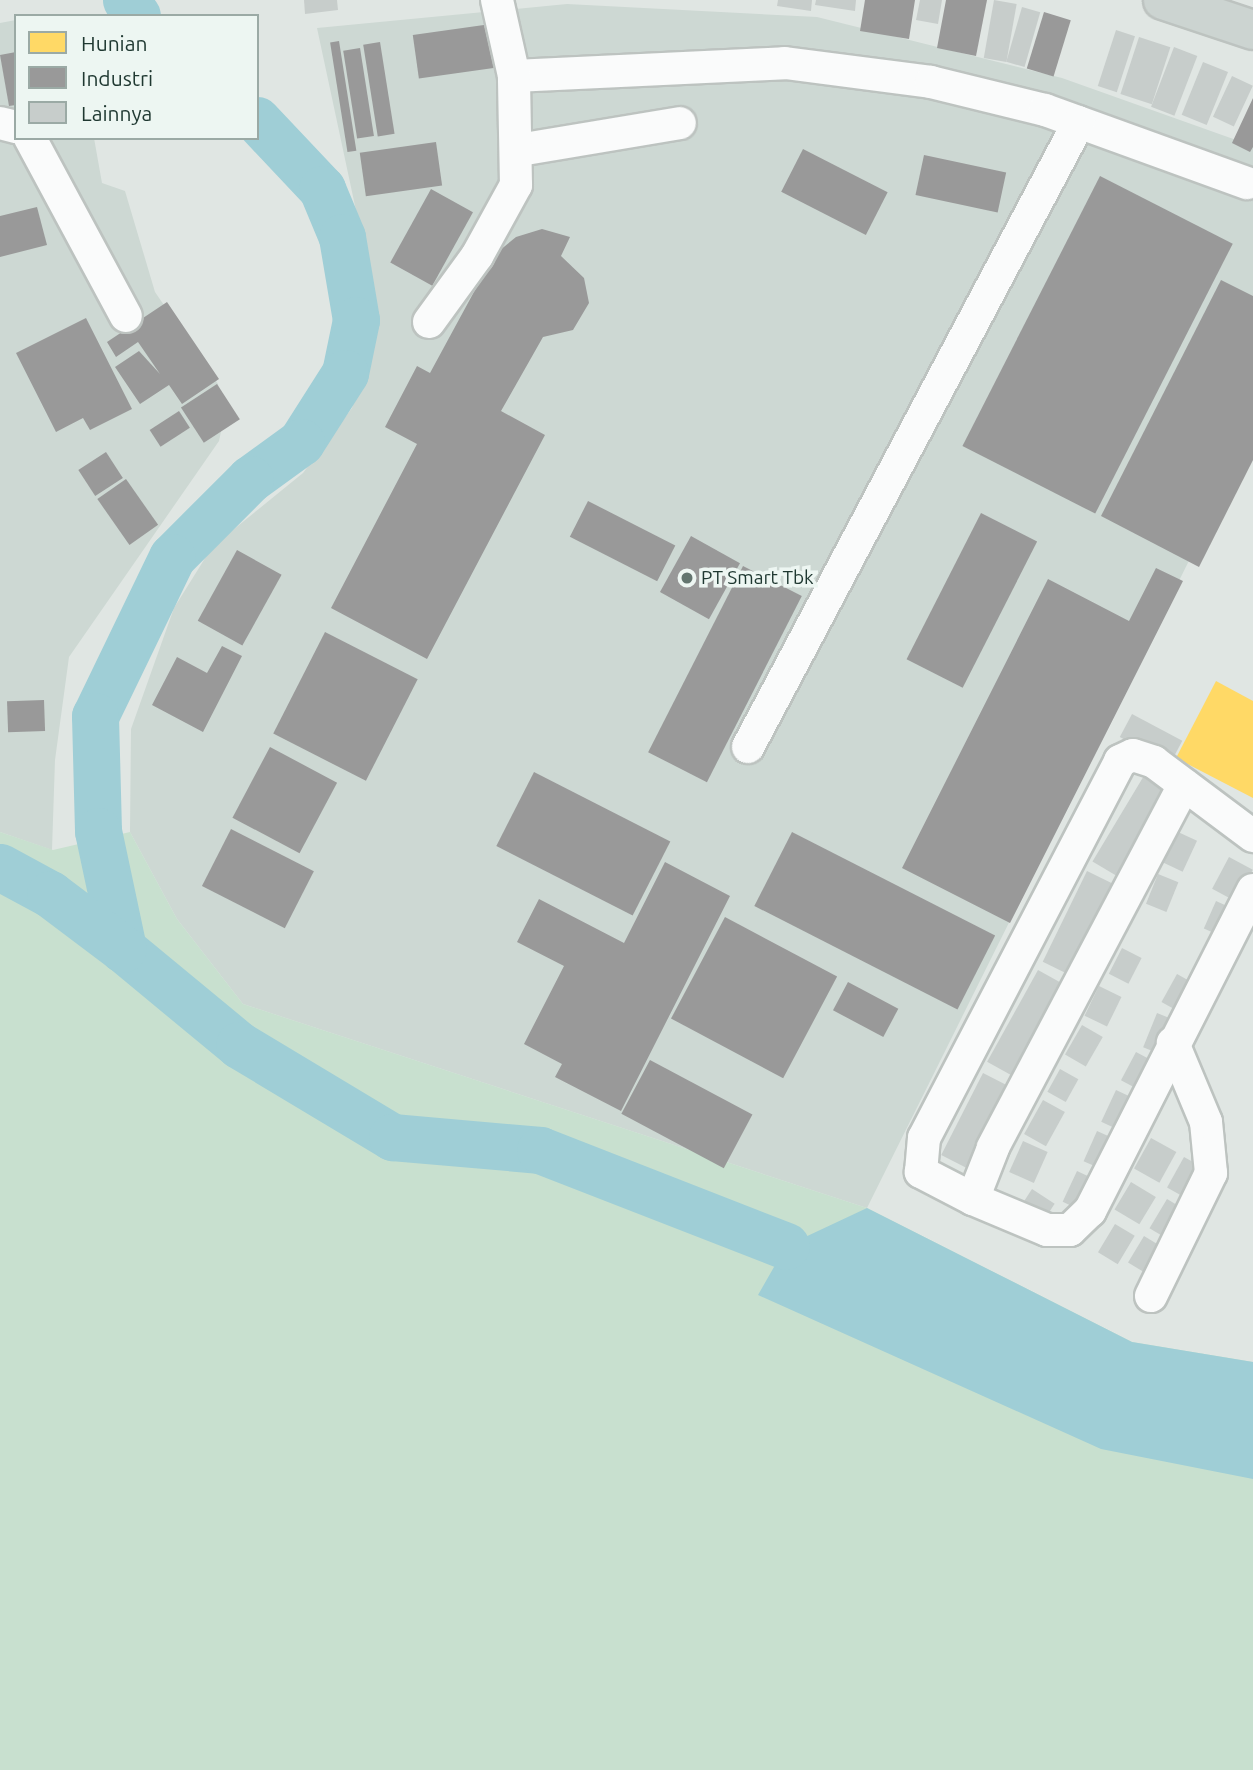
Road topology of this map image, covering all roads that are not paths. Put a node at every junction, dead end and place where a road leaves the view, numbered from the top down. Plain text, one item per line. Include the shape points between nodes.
1 (497, 0) edge
2 (1163, 0) edge
3 (1253, 30) edge
4 (514, 76) junction
5 (1079, 122) junction
6 (680, 123) dead end
7 (31, 140) edge
8 (519, 150) junction
9 (1247, 183) dead end
10 (126, 316) dead end
11 (429, 322) dead end
12 (748, 747) dead end
13 (1184, 785) junction
14 (1253, 836) edge
15 (1253, 890) edge
16 (1173, 1042) junction
17 (973, 1199) junction
18 (1151, 1296) dead end

1 - 4 lane
2 - 3 main road
4 - 5 lane via 785,64 931,82
4 - 8 lane
5 - 9 lane
5 - 12 lane
6 - 8 lane
7 - 10 lane
8 - 11 lane via 516,185 504,211
13 - 14 lane
13 - 17 lane via 993,1148
13 - 17 lane via 1141,756 1121,761 924,1138 921,1172
15 - 16 lane
16 - 17 lane via 1090,1211 1070,1230 1021,1223
16 - 18 lane via 1206,1122 1211,1173

